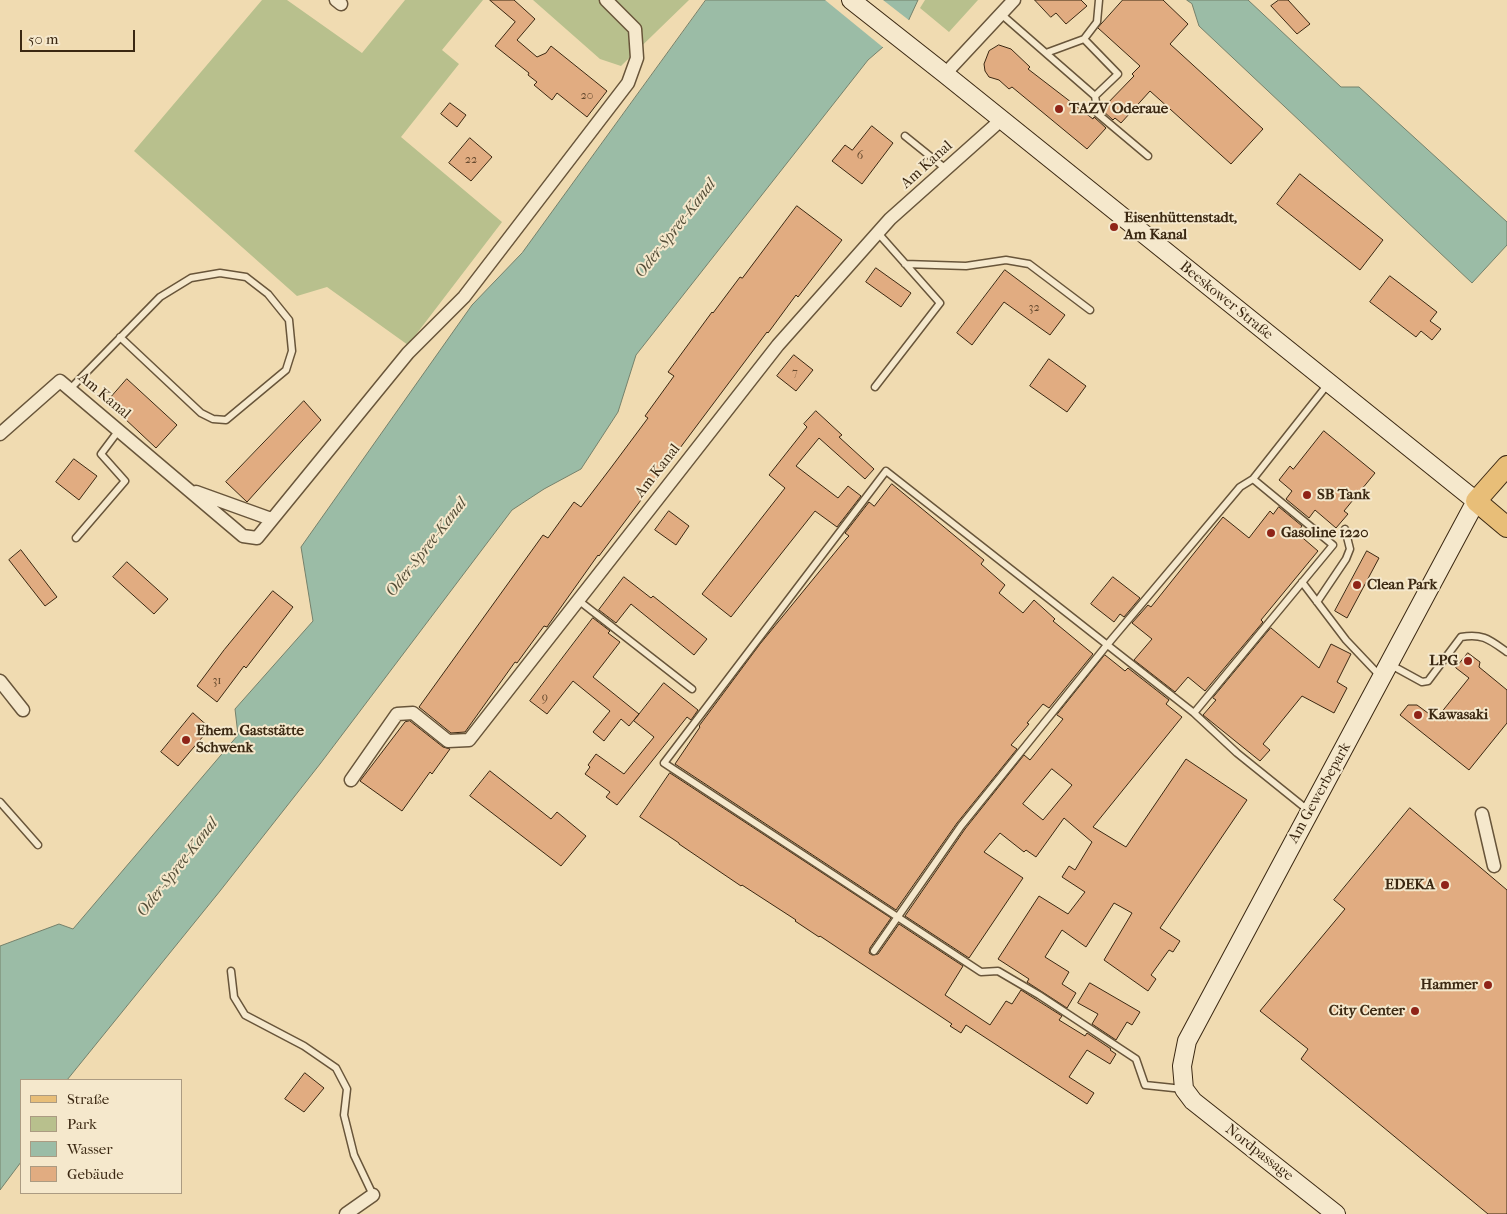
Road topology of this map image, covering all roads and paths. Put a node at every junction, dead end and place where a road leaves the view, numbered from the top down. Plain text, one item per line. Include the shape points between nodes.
1 (606, 0) edge
2 (851, 0) edge
3 (1014, 0) edge
4 (1099, 0) edge
5 (1001, 14) junction
6 (1084, 39) junction
7 (1046, 53) junction
8 (945, 74) junction
9 (1095, 96) junction
10 (1001, 120) junction
11 (905, 136) dead end
12 (1148, 156) dead end
13 (946, 169) junction
14 (878, 233) junction
15 (905, 264) junction
16 (1090, 310) dead end
17 (120, 337) junction
18 (1329, 383) junction
19 (875, 387) dead end
20 (70, 389) junction
21 (120, 430) junction
22 (0, 434) edge
23 (1507, 466) edge
24 (1253, 479) junction
25 (189, 489) junction
26 (1476, 501) junction
27 (272, 518) junction
28 (1507, 527) edge
29 (1346, 529) dead end
30 (76, 538) dead end
31 (1302, 582) junction
32 (578, 600) junction
33 (1317, 602) junction
34 (1107, 645) junction
35 (1507, 652) edge
36 (1386, 672) junction
37 (0, 681) edge
38 (692, 689) dead end
39 (22, 710) dead end
40 (1194, 713) junction
41 (351, 780) dead end
42 (0, 802) edge
43 (1309, 812) junction
44 (1482, 814) dead end
45 (38, 845) dead end
46 (1494, 866) dead end
47 (897, 917) junction
48 (874, 951) dead end
49 (231, 971) dead end
50 (1184, 1089) junction
51 (373, 1195) joint
52 (346, 1214) edge
53 (1336, 1214) edge

1 - 27 street, Am Kanal via 635,29 637,58 628,83 464,296 408,354
2 - 8 street, Beeskower Straße
3 - 5 street
4 - 6 lane via 1097,22
5 - 7 lane
5 - 8 street
6 - 7 lane
6 - 9 lane via 1118,74
7 - 9 lane
8 - 10 street, Beeskower Straße
9 - 12 lane via 1098,114
10 - 13 street, Am Kanal
10 - 18 street, Beeskower Straße
11 - 13 lane
13 - 14 street, Am Kanal
14 - 15 lane
14 - 32 street, Am Kanal via 778,345
15 - 16 lane via 966,266 1006,260 1030,264
15 - 19 lane via 940,303
17 - 17 lane via 160,297 191,278 220,273 246,277 268,294 289,320 292,351 286,370 226,420 213,420 201,413
17 - 20 lane
18 - 24 lane
18 - 26 street, Beeskower Straße
20 - 21 street, Am Kanal
20 - 22 street, Am Kanal via 60,381
21 - 25 street, Am Kanal
21 - 30 lane via 101,454 125,481
23 - 26 main road
24 - 31 lane via 1333,545
24 - 34 lane via 1240,487
25 - 27 street, Am Kanal
25 - 27 street, Am Kanal via 243,536 258,538
26 - 28 main road, Beeskower Straße
26 - 36 street, Am Gewerbepark
29 - 33 lane via 1350,550
31 - 33 lane
31 - 40 lane
32 - 38 lane
32 - 41 street, Am Kanal via 469,740 448,741 413,713 397,714
33 - 36 lane via 1346,640
34 - 40 lane
34 - 47 lane via 961,826
34 - 47 lane via 886,471 664,763
35 - 36 lane via 1491,640 1474,635 1461,637 1428,681
36 - 43 street, Am Gewerbepark
37 - 39 street
40 - 43 lane
42 - 45 lane
43 - 50 street, Am Gewerbepark via 1187,1041 1182,1066
44 - 46 street
47 - 48 lane
47 - 50 lane via 981,972 998,971 1039,995 1136,1059 1145,1085
49 - 51 lane via 234,997 245,1015 304,1046 336,1068 346,1089 344,1116 354,1155
50 - 53 street, Nordpassage via 1193,1101
51 - 52 street

